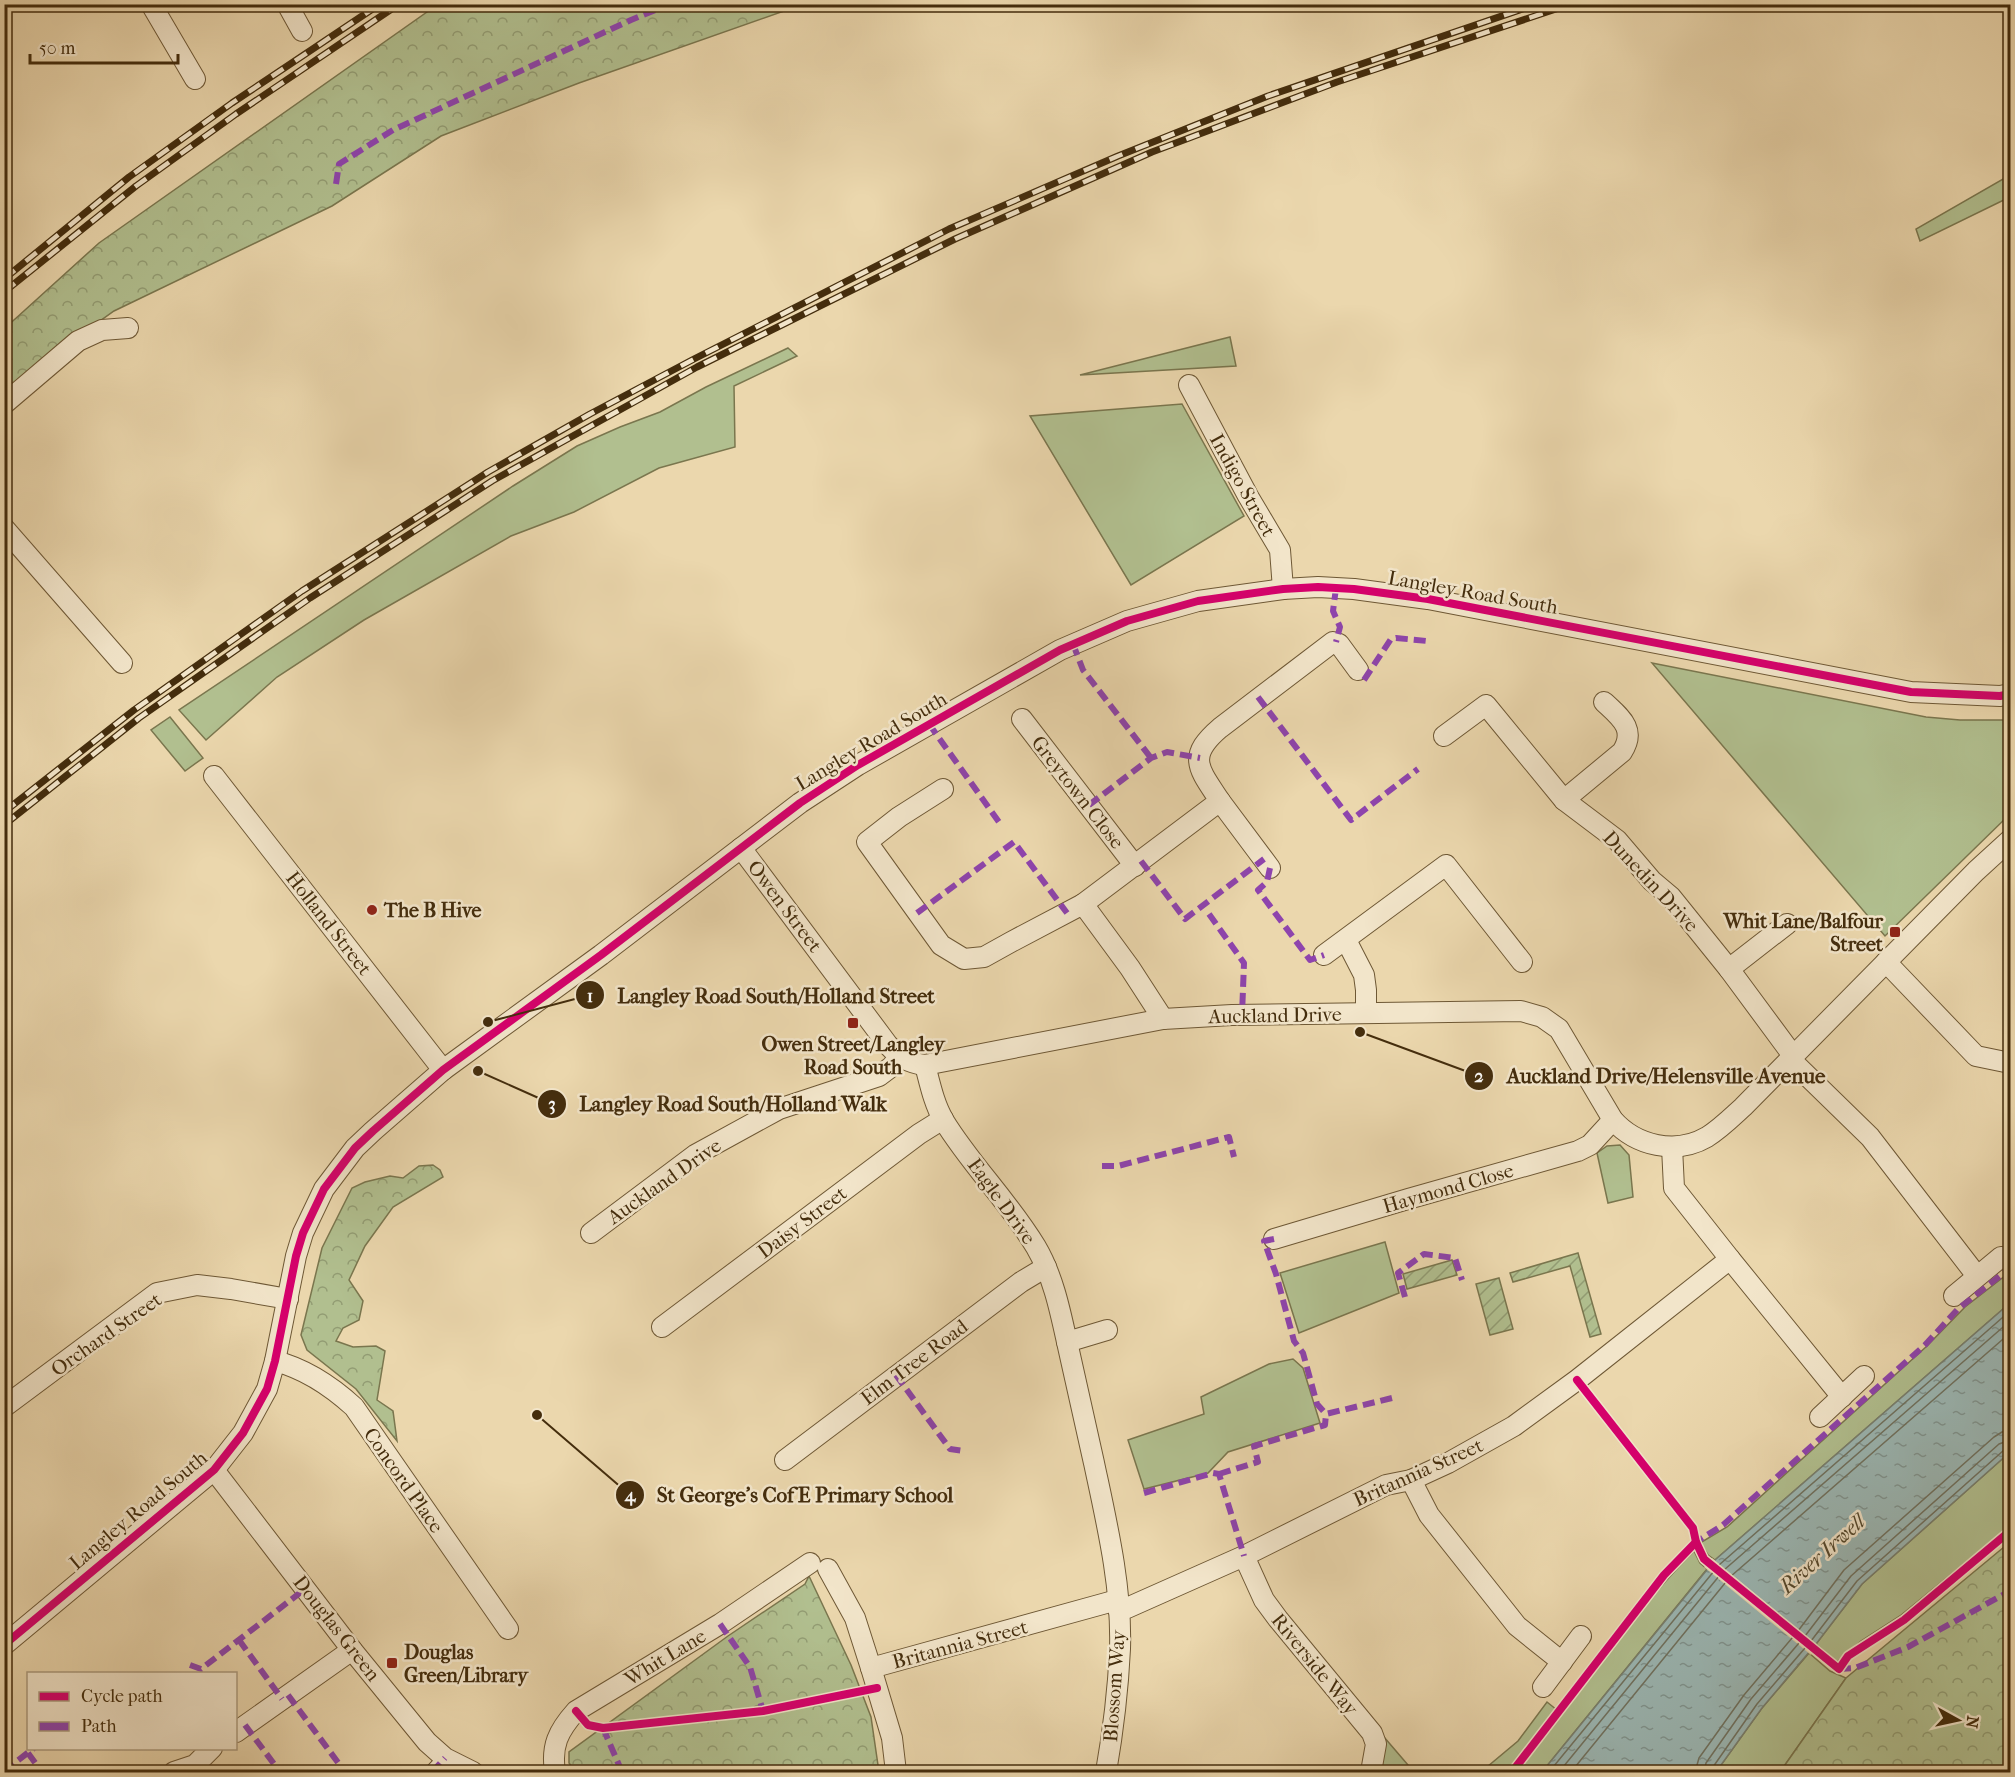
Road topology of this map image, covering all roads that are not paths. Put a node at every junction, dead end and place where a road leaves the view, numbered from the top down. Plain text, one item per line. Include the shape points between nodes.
1 (151, 4) edge
2 (287, 4) edge
3 (302, 31) dead end
4 (195, 79) dead end
5 (128, 328) dead end
6 (1189, 386) dead end
7 (4, 404) edge
8 (4, 528) edge
9 (1283, 589) junction
10 (122, 663) dead end
11 (1358, 670) dead end
12 (2010, 694) edge
13 (1604, 702) dead end
14 (1022, 718) dead end
15 (1444, 736) dead end
16 (214, 776) dead end
17 (943, 789) dead end
18 (1564, 800) junction
19 (1220, 801) junction
20 (2010, 840) edge
21 (741, 848) junction
22 (1135, 866) junction
23 (1270, 868) dead end
24 (1083, 904) junction
25 (1787, 924) dead end
26 (1346, 940) junction
27 (1324, 955) dead end
28 (1522, 962) dead end
29 (1886, 962) junction
30 (1729, 969) junction
31 (1366, 1013) junction
32 (1163, 1019) junction
33 (900, 1057) junction
34 (1792, 1058) junction
35 (2010, 1063) edge
36 (925, 1065) junction
37 (443, 1070) junction
38 (943, 1119) junction
39 (1613, 1120) junction
40 (1671, 1147) junction
41 (591, 1233) dead end
42 (1274, 1239) dead end
43 (2001, 1257) dead end
44 (1730, 1259) junction
45 (1046, 1267) junction
46 (1977, 1276) junction
47 (1954, 1296) dead end
48 (288, 1299) junction
49 (662, 1327) dead end
50 (1107, 1330) dead end
51 (1067, 1342) junction
52 (275, 1361) junction
53 (1864, 1376) dead end
54 (1842, 1397) junction
55 (4, 1407) edge
56 (1820, 1417) dead end
57 (785, 1460) dead end
58 (214, 1470) junction
59 (1411, 1480) junction
60 (1244, 1556) junction
61 (1118, 1605) junction
62 (508, 1629) dead end
63 (1581, 1636) dead end
64 (4, 1645) edge
65 (352, 1650) junction
66 (1562, 1662) junction
67 (871, 1668) junction
68 (1543, 1687) dead end
69 (237, 1731) edge
70 (211, 1750) edge
71 (438, 1765) edge
72 (174, 1773) edge
73 (473, 1773) edge
74 (555, 1773) edge
75 (896, 1773) edge
76 (1106, 1773) edge
77 (1371, 1773) edge

1 - 4 street
2 - 3 street
5 - 7 street via 102,330 78,342
6 - 9 street, Indigo Street via 1280,550
8 - 10 street
9 - 12 street, Langley Road South via 1354,589 1428,599 1911,692
9 - 21 street, Langley Road South via 1234,594 1162,609 1093,634 858,765
11 - 19 street via 1339,644 1333,642 1206,740 1200,748 1201,773
13 - 18 street via 1624,721 1627,743 1622,752
14 - 22 street, Greytown Close
15 - 18 street, Dunedin Drive via 1486,705
16 - 37 street, Holland Street
17 - 24 street via 867,842 940,945 964,959 984,957
18 - 30 street, Dunedin Drive via 1617,840 1671,897
19 - 22 street
19 - 23 street
20 - 29 street
21 - 33 street, Owen Street
21 - 37 street, Langley Road South
22 - 24 street
24 - 32 street
25 - 30 street
26 - 27 street
26 - 28 street via 1446,865
26 - 31 street via 1364,975
29 - 34 street
29 - 35 street via 1976,1056
30 - 34 street, Dunedin Drive
31 - 32 street, Auckland Drive
31 - 39 street, Auckland Drive via 1521,1011 1542,1017 1565,1037
32 - 36 street, Auckland Drive
33 - 36 street
33 - 41 street, Auckland Drive via 879,1076 779,1109 695,1155
34 - 40 street via 1719,1129 1695,1143
34 - 46 street, Dunedin Drive via 1870,1137
36 - 38 street, Eagle Drive
37 - 48 street, Langley Road South via 373,1131 338,1168 303,1233
38 - 45 street, Eagle Drive via 1024,1229
38 - 49 street, Daisy Street
39 - 40 street, Auckland Drive via 1644,1142
39 - 42 street, Haymond Close via 1590,1145 1578,1151
40 - 44 street via 1674,1188
43 - 46 street
44 - 54 street
44 - 59 street, Britannia Street via 1514,1426
45 - 51 street, Eagle Drive
45 - 57 street, Elm Tree Road
46 - 47 street
48 - 52 street, Langley Road South
48 - 55 street, Orchard Street via 197,1285 157,1293
50 - 51 street
51 - 61 street, Eagle Drive via 1104,1510
52 - 58 street, Langley Road South via 256,1412
52 - 62 street, Concord Place via 322,1381 354,1407
53 - 54 street
54 - 56 street
58 - 64 street, Langley Road South
58 - 65 street, Douglas Green
59 - 60 street, Britannia Street via 1386,1485
59 - 66 street via 1429,1515 1517,1626
60 - 61 street, Britannia Street via 1127,1608
60 - 77 street, Riverside Way via 1264,1600 1372,1733 1376,1744
61 - 67 street, Britannia Street
61 - 76 street, Blossom Way via 1120,1648
63 - 66 street
65 - 69 street
65 - 71 street, Douglas Green via 427,1742
66 - 68 street
67 - 74 street, Whit Lane via 855,1618 819,1566 576,1712 562,1726 557,1740
67 - 75 street via 892,1738
70 - 72 street via 195,1765
71 - 73 street, Douglas Green

